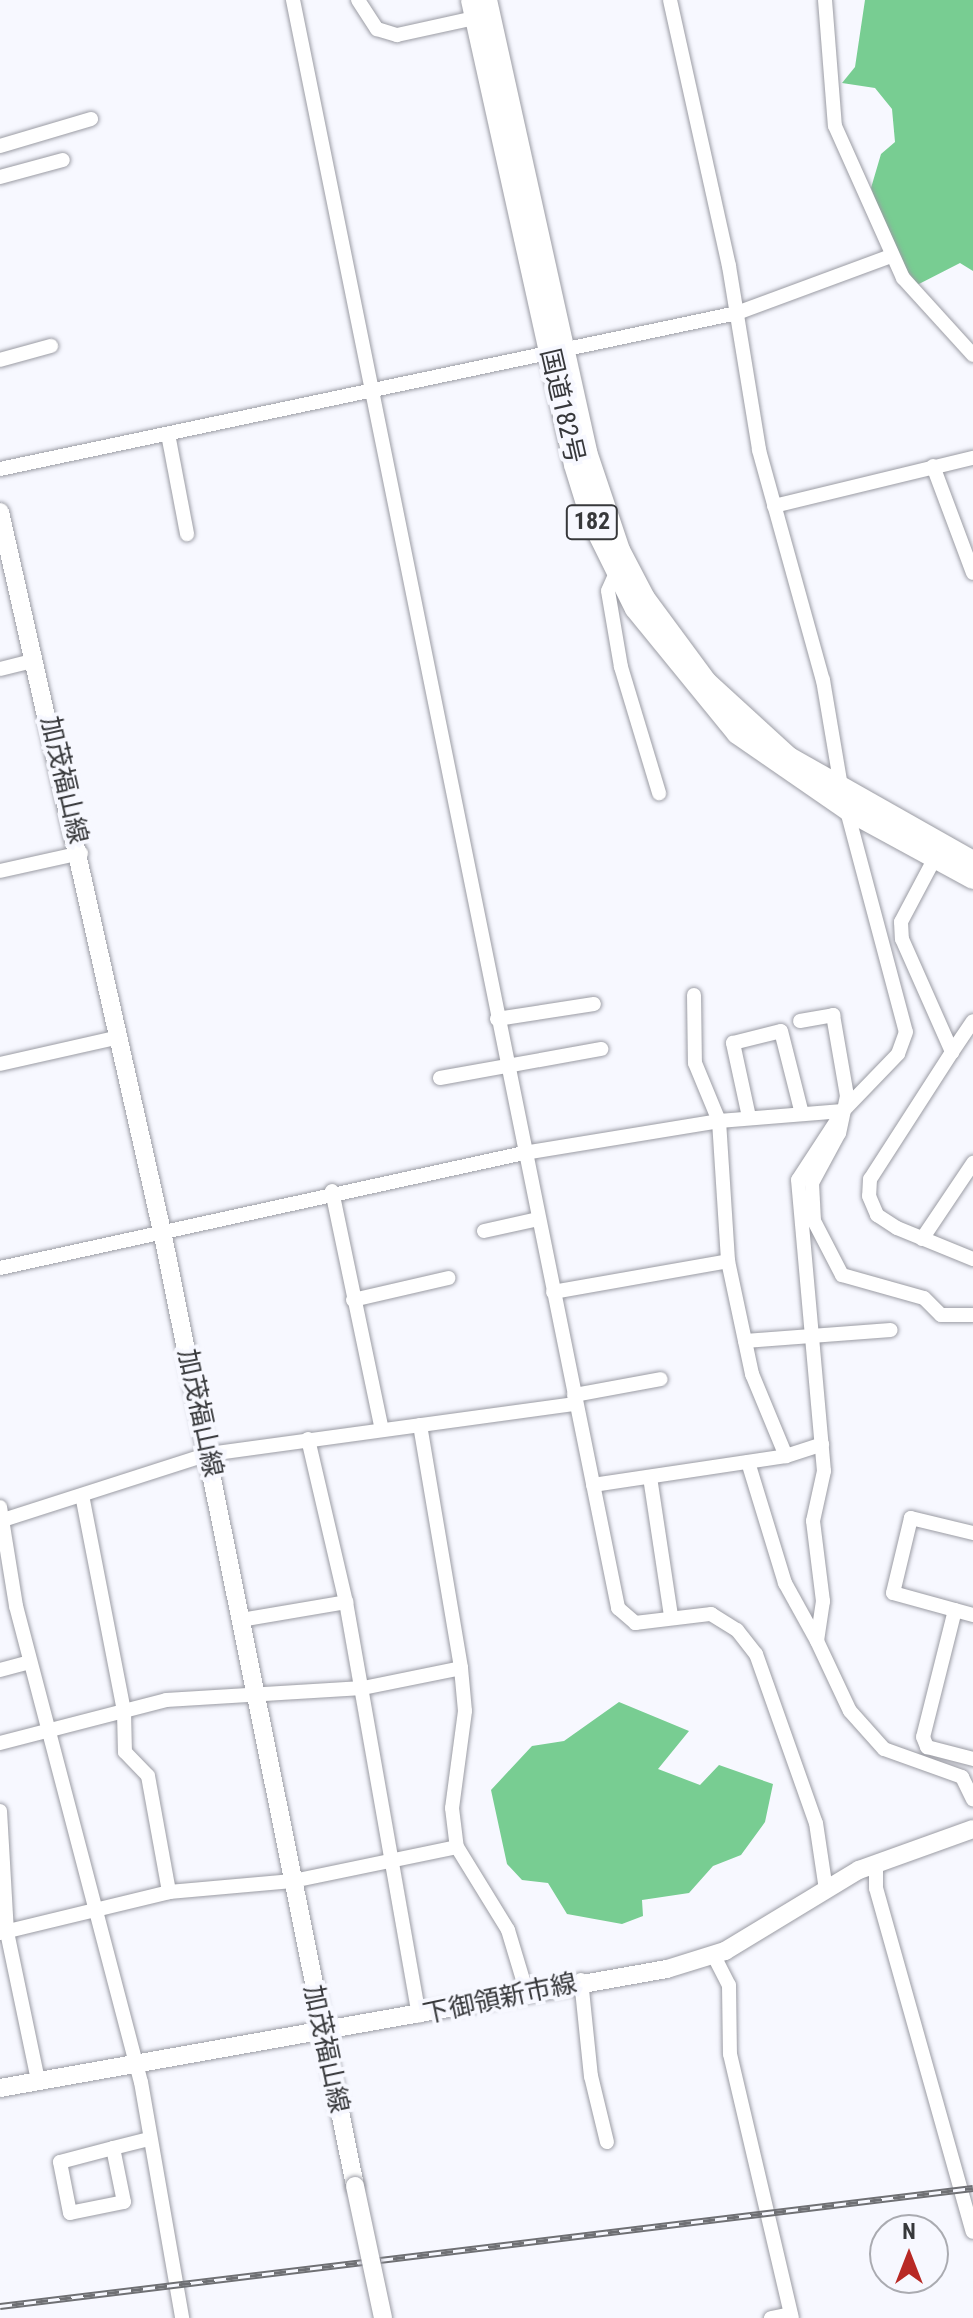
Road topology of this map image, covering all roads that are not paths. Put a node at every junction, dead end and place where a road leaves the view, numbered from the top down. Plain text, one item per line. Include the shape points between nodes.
1 (293, 0) edge
2 (358, 0) edge
3 (487, 0) edge
4 (670, 0) edge
5 (825, 0) edge
6 (473, 9) edge
7 (91, 119) dead end
8 (0, 146) edge
9 (63, 160) dead end
10 (0, 177) edge
11 (891, 256) junction
12 (737, 313) junction
13 (51, 346) dead end
14 (558, 354) junction
15 (973, 355) edge
16 (0, 360) edge
17 (371, 392) junction
18 (168, 434) junction
19 (973, 458) edge
20 (933, 466) junction
21 (0, 469) edge
22 (774, 506) junction
23 (0, 512) edge
24 (187, 534) dead end
25 (973, 573) edge
26 (615, 575) junction
27 (35, 660) junction
28 (0, 669) edge
29 (842, 792) junction
30 (659, 793) dead end
31 (850, 812) junction
32 (938, 851) junction
33 (81, 853) junction
34 (973, 861) edge
35 (0, 871) edge
36 (973, 879) edge
37 (694, 995) dead end
38 (594, 1004) dead end
39 (497, 1019) junction
40 (800, 1021) dead end
41 (973, 1021) edge
42 (120, 1037) junction
43 (601, 1049) dead end
44 (952, 1052) junction
45 (0, 1064) edge
46 (507, 1065) junction
47 (440, 1078) dead end
48 (801, 1110) junction
49 (843, 1111) junction
50 (749, 1117) junction
51 (719, 1121) junction
52 (524, 1153) junction
53 (971, 1170) edge
54 (332, 1191) junction
55 (538, 1219) junction
56 (484, 1231) dead end
57 (163, 1236) junction
58 (922, 1239) junction
59 (973, 1259) edge
60 (728, 1261) junction
61 (0, 1268) edge
62 (448, 1278) dead end
63 (553, 1292) junction
64 (353, 1300) junction
65 (973, 1315) edge
66 (891, 1330) dead end
67 (813, 1340) junction
68 (745, 1341) junction
69 (661, 1379) dead end
70 (575, 1399) junction
71 (420, 1425) junction
72 (382, 1430) junction
73 (308, 1439) junction
74 (822, 1444) junction
75 (209, 1454) junction
76 (786, 1456) junction
77 (748, 1462) junction
78 (650, 1477) junction
79 (593, 1485) junction
80 (82, 1495) junction
81 (1, 1516) edge
82 (973, 1533) edge
83 (346, 1602) junction
84 (955, 1610) junction
85 (973, 1615) edge
86 (671, 1616) junction
87 (241, 1620) junction
88 (817, 1641) junction
89 (30, 1662) junction
90 (461, 1668) junction
91 (0, 1670) edge
92 (363, 1688) junction
93 (256, 1693) junction
94 (124, 1712) junction
95 (52, 1731) junction
96 (0, 1743) edge
97 (973, 1759) edge
98 (973, 1800) edge
99 (0, 1811) edge
100 (973, 1829) edge
101 (457, 1847) junction
102 (392, 1862) junction
103 (876, 1863) junction
104 (293, 1881) junction
105 (826, 1890) junction
106 (169, 1892) junction
107 (93, 1911) junction
108 (3, 1933) edge
109 (714, 1956) junction
110 (581, 1980) junction
111 (526, 1990) junction
112 (419, 2016) junction
113 (322, 2036) junction
114 (135, 2069) junction
115 (38, 2081) junction
116 (0, 2088) edge
117 (149, 2139) junction
118 (607, 2142) dead end
119 (113, 2148) junction
120 (973, 2232) edge
121 (792, 2316) edge
122 (182, 2318) edge
123 (383, 2318) edge
124 (771, 2318) edge

1 - 17 street
2 - 6 street via 377,29 397,35
3 - 14 highway, 国道182号 / 182
4 - 12 street
5 - 11 street via 836,77 828,109
6 - 14 highway, 国道182号 / 182
7 - 8 street
9 - 10 street
11 - 12 street
11 - 15 street via 921,301
12 - 14 street
12 - 22 street
13 - 16 street
14 - 17 street
14 - 26 highway, 国道182号 / 182 via 574,465
14 - 29 highway, 国道182号 / 182 via 601,503 645,598 745,721
17 - 18 street
17 - 39 street
18 - 21 street
18 - 24 street
19 - 20 street
20 - 22 street
20 - 25 street
22 - 29 street via 823,680
23 - 27 main road, 加茂福山線
26 - 30 street via 608,591 621,667
26 - 31 highway, 国道182号 / 182 via 697,694 789,775
27 - 28 street
27 - 33 main road, 加茂福山線
29 - 31 street
29 - 32 highway, 国道182号 / 182
31 - 32 highway, 国道182号 / 182
31 - 49 street via 906,1032 898,1054
32 - 34 highway, 国道182号 / 182
32 - 36 highway, 国道182号 / 182
32 - 44 street via 901,922 902,939
33 - 35 street
33 - 42 main road, 加茂福山線
37 - 51 street via 695,1063
38 - 39 street
39 - 46 street
40 - 49 street via 833,1015 847,1096
41 - 44 street
42 - 45 street
42 - 57 main road, 加茂福山線
43 - 46 street
44 - 58 street via 870,1179 877,1215
46 - 47 street
46 - 52 street
48 - 49 street
48 - 50 street
48 - 50 street via 781,1031 733,1043
49 - 65 street via 812,1183 814,1221 842,1275 924,1298 941,1315
49 - 67 street via 798,1180
50 - 51 street
51 - 52 street
51 - 60 street
52 - 54 street
52 - 55 street
53 - 58 street
54 - 57 street
54 - 64 street
55 - 56 street
55 - 63 street
57 - 61 street
57 - 75 main road, 加茂福山線
58 - 59 street
60 - 63 street
60 - 68 street
62 - 64 street
63 - 70 street
64 - 72 street
66 - 67 street
67 - 68 street
67 - 74 street
68 - 76 street
69 - 70 street
70 - 71 street
70 - 79 street
71 - 72 street
71 - 90 street
72 - 73 street
73 - 75 street
73 - 83 street
74 - 76 street
74 - 88 street via 813,1521 823,1601
75 - 80 street
75 - 87 main road, 加茂福山線
76 - 77 street
77 - 78 street
77 - 88 street via 785,1583
78 - 79 street
78 - 86 street
79 - 86 street via 618,1608 635,1623
80 - 81 street
80 - 94 street
81 - 89 street
82 - 84 street via 911,1518 893,1593
83 - 87 street
83 - 92 street
84 - 85 street
84 - 97 street via 923,1737 927,1747
86 - 105 street via 724,1620 769,1676 816,1823
87 - 93 main road, 加茂福山線
88 - 98 street via 850,1711 884,1749 962,1777
89 - 91 street
89 - 95 street
90 - 92 street
90 - 101 street via 465,1711 452,1808
92 - 93 street
92 - 102 street
93 - 94 street via 166,1700
93 - 104 main road, 加茂福山線
94 - 95 street
94 - 106 street via 125,1752 148,1776
95 - 96 street
95 - 107 street
99 - 108 street
100 - 103 main road, 下御領新市線
101 - 102 street
101 - 111 street via 508,1930
102 - 104 street
102 - 112 street
103 - 105 main road, 下御領新市線
103 - 120 street via 876,1888
104 - 106 street
104 - 113 main road, 加茂福山線
105 - 109 main road, 下御領新市線
106 - 107 street
107 - 108 street
107 - 114 street
108 - 115 street
109 - 110 main road, 下御領新市線
109 - 121 street via 729,1985 730,2054
110 - 111 main road, 下御領新市線
110 - 118 street via 591,2076
111 - 112 main road, 下御領新市線
112 - 113 main road, 下御領新市線
113 - 114 main road, 下御領新市線
113 - 123 main road, 加茂福山線, bridge
114 - 115 main road, 下御領新市線
114 - 117 street
115 - 116 main road, 下御領新市線
117 - 119 street
117 - 122 street
119 - 119 street via 124,2202 70,2213 60,2162
121 - 124 street

